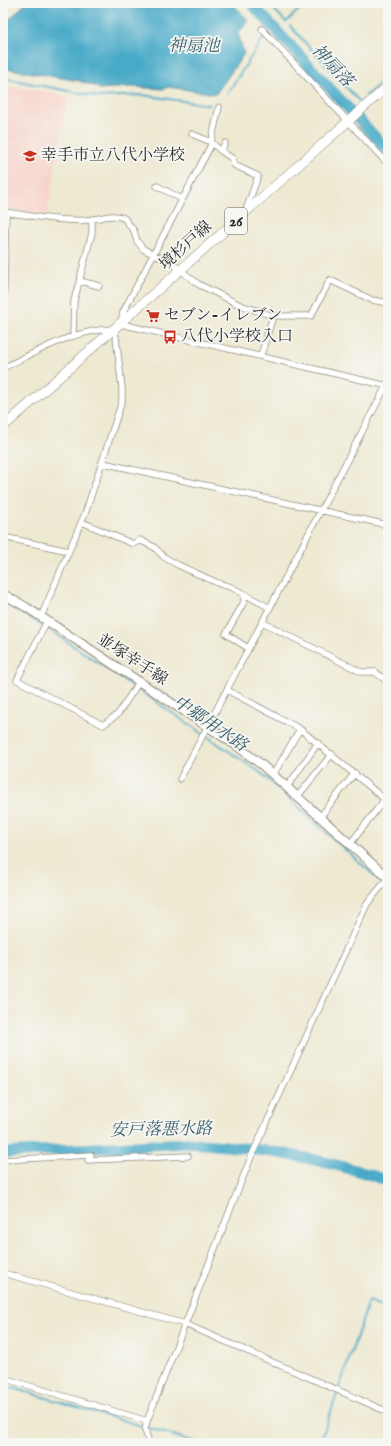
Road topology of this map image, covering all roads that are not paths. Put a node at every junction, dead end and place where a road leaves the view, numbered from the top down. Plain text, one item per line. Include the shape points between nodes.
1 (262, 29) dead end
2 (388, 86) edge
3 (219, 107) dead end
4 (349, 120) junction
5 (192, 134) dead end
6 (211, 142) junction
7 (225, 143) dead end
8 (221, 151) junction
9 (388, 164) edge
10 (157, 186) dead end
11 (182, 199) junction
12 (5, 212) edge
13 (245, 213) junction
14 (92, 219) junction
15 (154, 253) junction
16 (181, 272) junction
17 (80, 282) junction
18 (99, 286) dead end
19 (388, 303) edge
20 (273, 316) junction
21 (3, 322) edge
22 (118, 326) junction
23 (74, 335) junction
24 (261, 356) junction
25 (3, 368) edge
26 (387, 386) edge
27 (3, 428) edge
28 (103, 463) junction
29 (320, 511) junction
30 (82, 522) junction
31 (388, 525) edge
32 (3, 536) edge
33 (69, 551) junction
34 (3, 594) edge
35 (244, 594) junction
36 (270, 608) junction
37 (44, 619) junction
38 (262, 622) junction
39 (248, 648) junction
40 (139, 682) junction
41 (388, 682) edge
42 (227, 690) junction
43 (208, 727) junction
44 (300, 729) junction
45 (318, 743) junction
46 (332, 754) junction
47 (355, 773) junction
48 (273, 775) junction
49 (180, 778) dead end
50 (287, 787) junction
51 (297, 797) junction
52 (386, 801) edge
53 (320, 817) junction
54 (350, 844) junction
55 (388, 878) edge
56 (188, 1156) dead end
57 (3, 1160) edge
58 (3, 1273) edge
59 (185, 1324) junction
60 (3, 1378) edge
61 (388, 1412) edge
62 (147, 1420) junction
63 (149, 1443) edge

1 - 4 street
2 - 4 main road, 境杉戸線 / 26
3 - 6 street
4 - 9 street
4 - 13 main road, 境杉戸線 / 26
5 - 6 street
6 - 8 street
6 - 11 street
7 - 8 street
8 - 13 street via 233,159 234,165 258,176
10 - 11 street
11 - 15 street
12 - 14 street via 44,218
12 - 21 street
13 - 16 main road, 境杉戸線 / 26
14 - 15 street via 108,215 124,218 140,245
14 - 17 street via 92,233
15 - 16 street
15 - 22 street
16 - 20 street via 198,284 240,305
16 - 22 main road, 境杉戸線 / 26
17 - 18 street
17 - 23 street via 74,302
19 - 20 street via 372,300 330,280 310,316
20 - 24 street
22 - 23 street
22 - 24 street
22 - 27 main road, 境杉戸線 / 26
22 - 28 street via 122,401
23 - 25 street
24 - 26 street
26 - 29 street
28 - 29 street
28 - 30 street
29 - 31 street
29 - 36 street
30 - 33 street
30 - 35 street via 133,544 140,540 147,543 178,565
32 - 33 street
33 - 37 street
34 - 37 main road, 並塚幸手線
35 - 36 street
35 - 39 street via 244,602 226,634
36 - 38 street
37 - 40 main road, 並塚幸手線
37 - 40 street via 17,680 103,725 118,714
38 - 39 street
38 - 41 street via 361,672 377,673
39 - 42 street
40 - 43 main road, 並塚幸手線
42 - 43 street
42 - 44 street
43 - 48 main road, 並塚幸手線
43 - 49 street
44 - 45 street
44 - 48 street
45 - 46 street
45 - 50 street
46 - 47 street
46 - 51 street
47 - 52 street
47 - 53 street
48 - 50 main road, 並塚幸手線
50 - 51 main road, 並塚幸手線
51 - 53 main road, 並塚幸手線
52 - 54 street
53 - 54 main road, 並塚幸手線
54 - 55 main road, 並塚幸手線
55 - 59 street via 367,904 251,1157
56 - 57 street via 88,1160 91,1155
58 - 59 street
59 - 61 street
59 - 62 street
60 - 62 street
62 - 63 street via 145,1430

